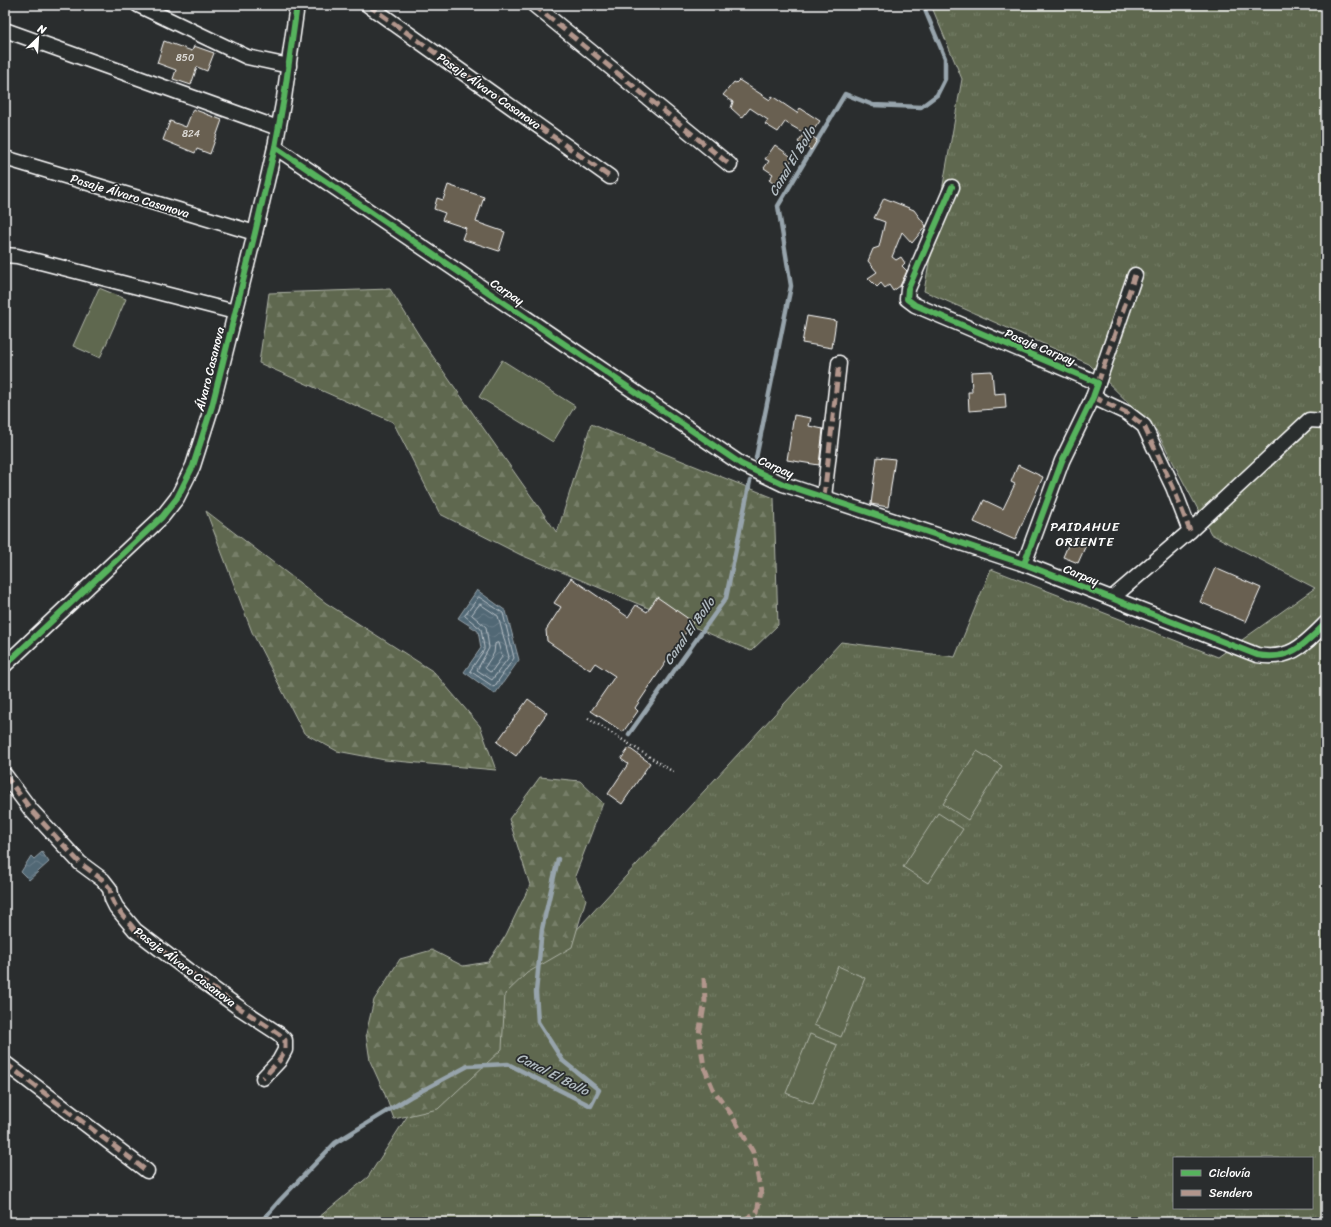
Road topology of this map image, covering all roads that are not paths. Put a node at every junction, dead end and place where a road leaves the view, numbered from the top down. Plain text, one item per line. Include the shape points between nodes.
1 (138, 5) edge
2 (297, 5) edge
3 (368, 5) edge
4 (534, 5) edge
5 (5, 30) edge
6 (289, 66) junction
7 (278, 128) junction
8 (275, 147) junction
9 (5, 158) edge
10 (730, 165) dead end
11 (610, 177) dead end
12 (952, 187) dead end
13 (255, 234) junction
14 (5, 255) edge
15 (1134, 275) dead end
16 (235, 312) junction
17 (839, 362) dead end
18 (1098, 383) junction
19 (1093, 397) junction
20 (1326, 421) edge
21 (824, 497) junction
22 (1190, 532) junction
23 (1024, 564) junction
24 (1112, 598) junction
25 (1326, 623) edge
26 (5, 665) edge
27 (5, 775) edge
28 (5, 1063) edge
29 (263, 1078) dead end
30 (147, 1171) dead end

1 - 6 street via 247,57
2 - 6 street, Álvaro Casanova
3 - 11 street, Pasaje Álvaro Casanova
4 - 10 street
5 - 7 street
6 - 7 street, Álvaro Casanova
7 - 8 street, Álvaro Casanova
8 - 13 street, Álvaro Casanova
8 - 21 street, Carpay via 741,464 783,484
9 - 13 street, Pasaje Álvaro Casanova
12 - 18 street, Pasaje Carpay via 908,289 907,299 915,305
13 - 16 street, Álvaro Casanova
14 - 16 street
15 - 18 street
16 - 26 street, Álvaro Casanova via 203,436 193,466 177,498 162,517
17 - 21 street
18 - 19 street
19 - 22 street via 1127,413 1144,426 1173,487
19 - 23 street via 1062,460
20 - 22 street via 1309,420
21 - 23 street, Carpay
22 - 24 street
23 - 24 street, Carpay
24 - 25 street, Carpay via 1265,657 1283,655 1300,648
27 - 29 street, Pasaje Álvaro Casanova via 31,810 80,863 103,880 110,890 116,908 135,930 285,1040 285,1050 279,1061
28 - 30 street

